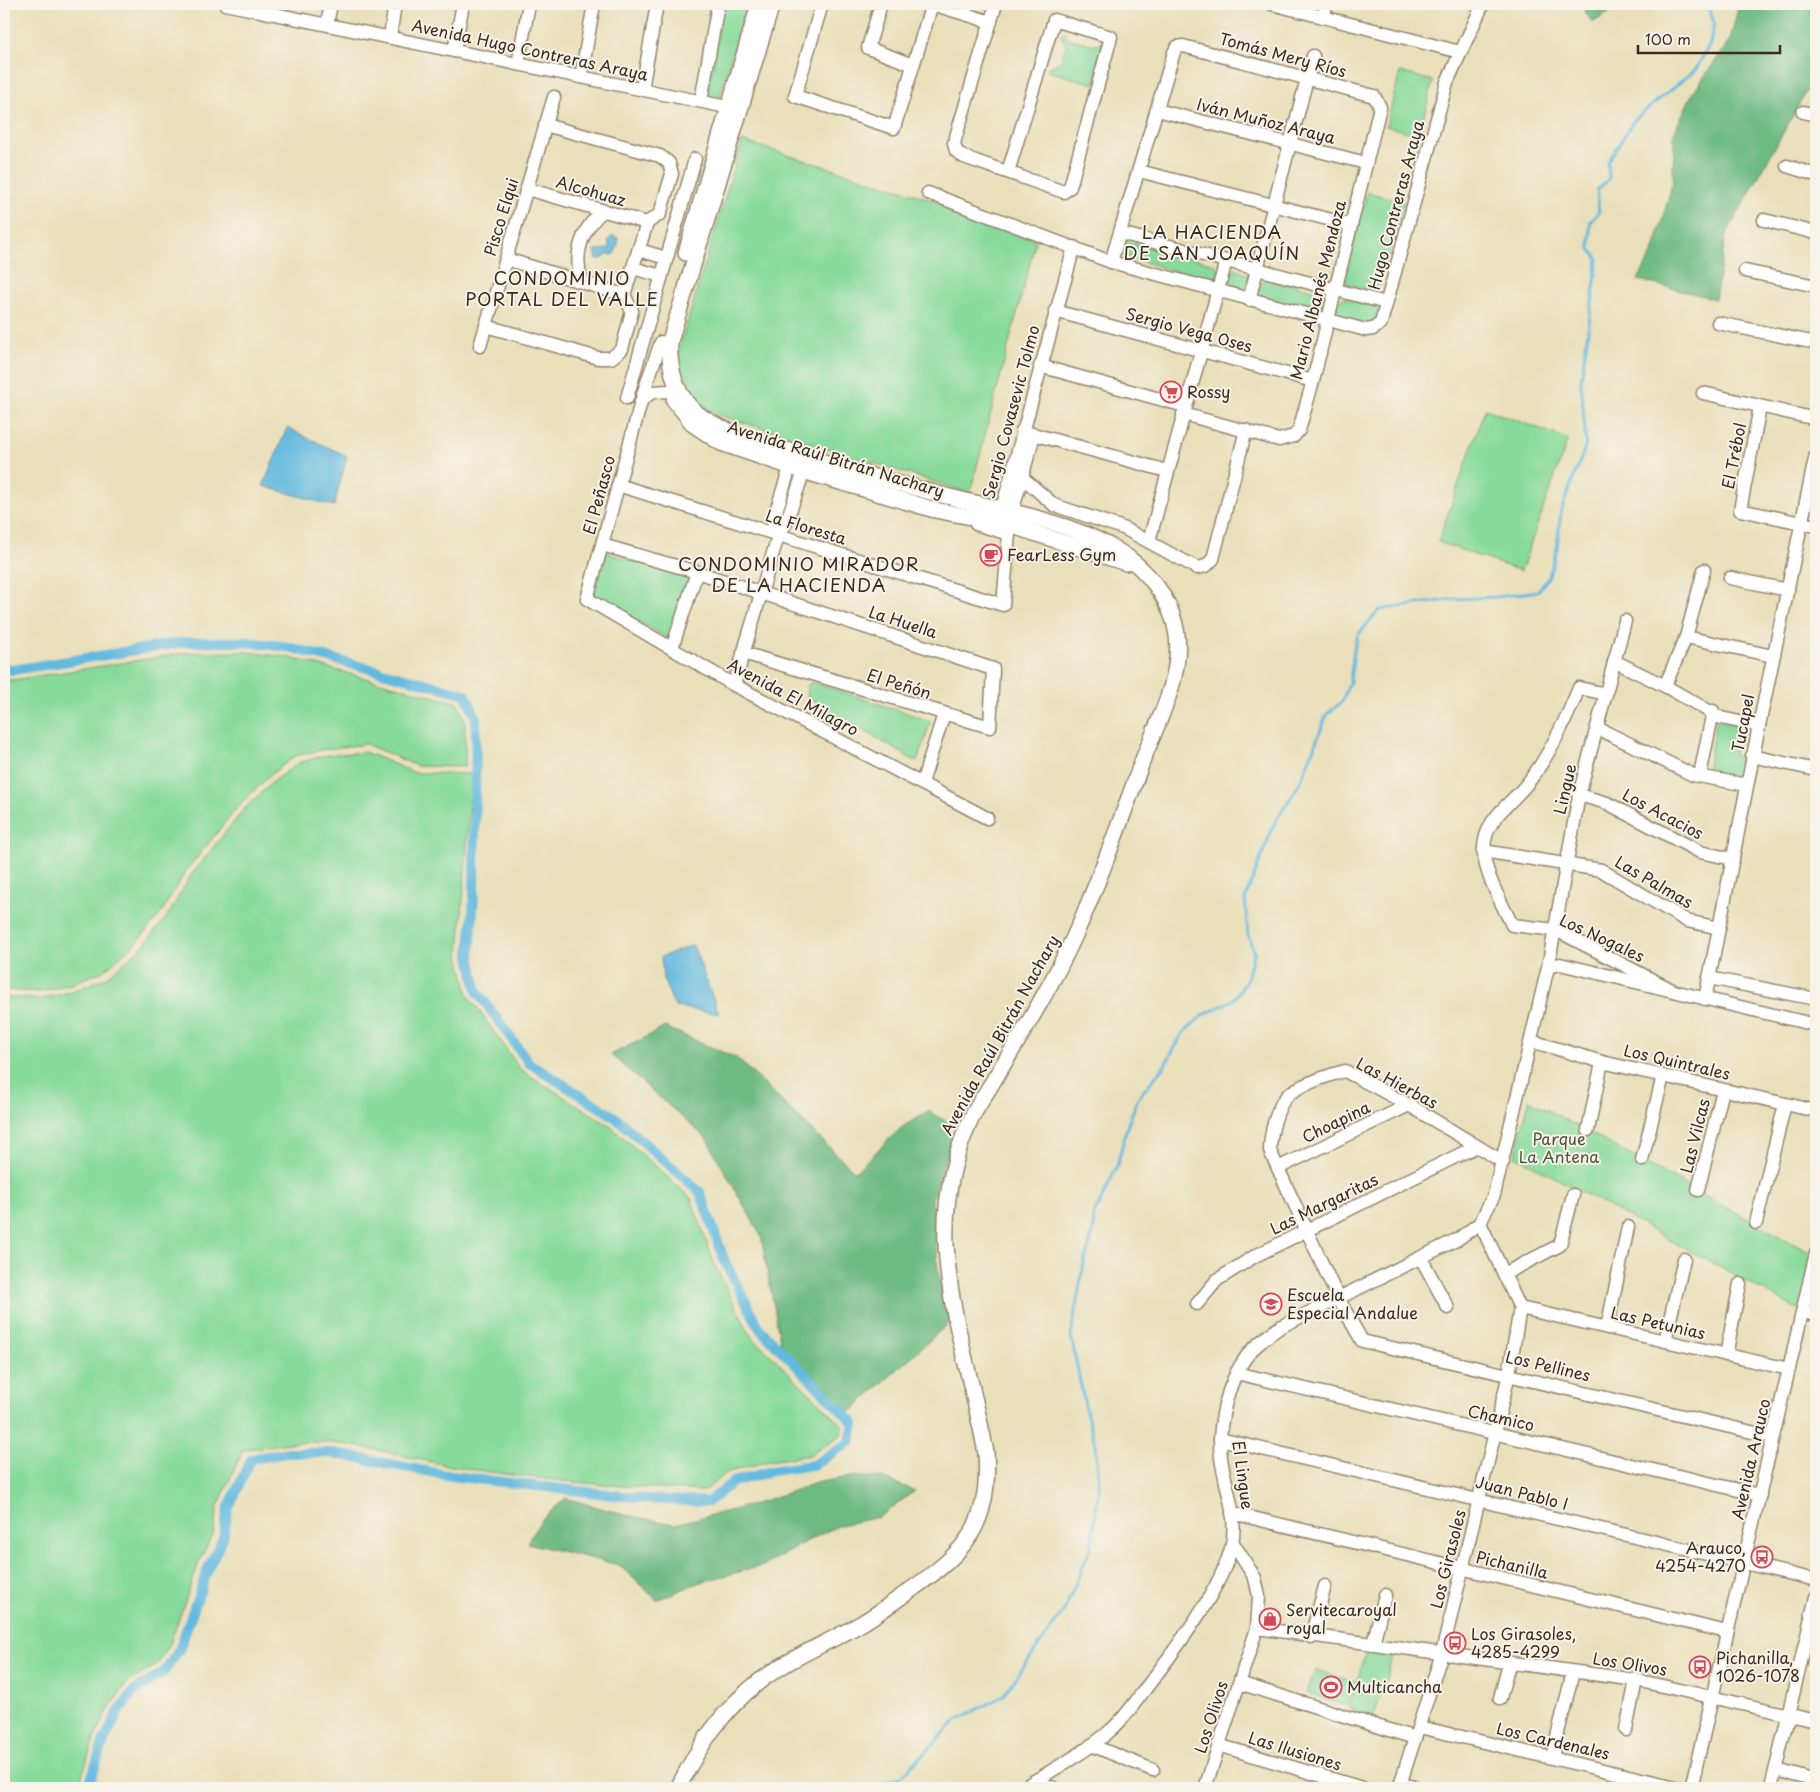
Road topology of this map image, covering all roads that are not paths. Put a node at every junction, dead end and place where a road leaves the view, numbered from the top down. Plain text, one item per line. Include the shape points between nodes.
1 (225, 4) edge
2 (331, 4) edge
3 (396, 4) edge
4 (463, 4) edge
5 (529, 4) edge
6 (594, 4) edge
7 (657, 4) edge
8 (718, 4) edge
9 (759, 4) edge
10 (772, 4) edge
11 (822, 4) edge
12 (881, 4) edge
13 (932, 4) edge
14 (1272, 4) edge
15 (1327, 4) edge
16 (1483, 4) edge
17 (997, 5) edge
18 (266, 8) edge
19 (1324, 17) junction
20 (991, 22) junction
21 (327, 24) junction
22 (390, 37) junction
23 (454, 51) junction
24 (1460, 52) junction
25 (1313, 56) dead end
26 (518, 64) junction
27 (913, 65) junction
28 (581, 77) junction
29 (1307, 79) junction
30 (642, 89) junction
31 (554, 97) dead end
32 (1378, 100) joint
33 (701, 101) junction
34 (734, 108) junction
35 (1157, 110) junction
36 (1803, 112) dead end
37 (1816, 114) edge
38 (546, 125) junction
39 (1290, 144) junction
40 (695, 159) dead end
41 (1366, 163) junction
42 (1787, 166) dead end
43 (711, 167) junction
44 (1139, 171) junction
45 (1008, 172) junction
46 (1816, 175) edge
47 (688, 184) junction
48 (711, 185) junction
49 (526, 189) junction
50 (928, 193) dead end
51 (1273, 206) junction
52 (603, 211) junction
53 (1764, 220) dead end
54 (647, 223) junction
55 (1350, 225) junction
56 (1120, 233) junction
57 (1816, 233) edge
58 (1074, 248) junction
59 (639, 250) junction
60 (666, 258) junction
61 (506, 259) junction
62 (1226, 260) junction
63 (1111, 262) junction
64 (633, 268) junction
65 (1257, 269) junction
66 (1745, 271) dead end
67 (661, 276) junction
68 (582, 282) junction
69 (1816, 286) edge
70 (1335, 289) junction
71 (1216, 291) junction
72 (624, 296) junction
73 (1248, 300) junction
74 (1386, 303) junction
75 (1055, 310) junction
76 (1328, 320) junction
77 (1718, 323) dead end
78 (486, 326) junction
79 (661, 342) junction
80 (1816, 343) edge
81 (480, 346) dead end
82 (1200, 350) junction
83 (1040, 366) junction
84 (1313, 381) junction
85 (669, 391) junction
86 (1703, 393) dead end
87 (627, 398) dead end
88 (643, 399) junction
89 (1760, 407) junction
90 (1184, 410) junction
91 (1816, 419) edge
92 (1246, 430) junction
93 (1028, 433) junction
94 (1816, 454) edge
95 (799, 462) junction
96 (1168, 471) junction
97 (1022, 478) junction
98 (618, 485) junction
99 (1008, 520) junction
100 (1802, 523) junction
101 (1816, 526) edge
102 (778, 536) junction
103 (1149, 540) junction
104 (602, 545) junction
105 (1704, 570) dead end
106 (697, 572) junction
107 (1730, 578) dead end
108 (1788, 590) junction
109 (761, 592) junction
110 (587, 599) joint
111 (1625, 621) dead end
112 (1686, 636) junction
113 (672, 648) junction
114 (743, 653) junction
115 (1773, 656) junction
116 (1614, 661) junction
117 (993, 669) joint
118 (734, 685) junction
119 (1665, 686) junction
120 (1606, 694) junction
121 (1712, 711) junction
122 (944, 714) junction
123 (1758, 726) junction
124 (1597, 728) junction
125 (1752, 756) junction
126 (1816, 770) edge
127 (1700, 775) junction
128 (922, 783) junction
129 (1747, 785) junction
130 (1579, 795) junction
131 (986, 818) dead end
132 (1483, 851) junction
133 (1734, 859) junction
134 (1567, 866) junction
135 (1719, 928) junction
136 (1556, 930) junction
137 (1552, 966) junction
138 (1709, 978) junction
139 (1674, 991) junction
140 (1705, 998) junction
141 (1816, 999) edge
142 (1816, 1025) edge
143 (1531, 1041) junction
144 (1602, 1062) junction
145 (1663, 1076) junction
146 (1723, 1090) junction
147 (1785, 1104) junction
148 (1409, 1105) junction
149 (1816, 1111) edge
150 (1588, 1130) dead end
151 (1475, 1147) junction
152 (1642, 1160) dead end
153 (1503, 1162) junction
154 (1278, 1168) junction
155 (1698, 1190) dead end
156 (1573, 1196) dead end
157 (1480, 1223) junction
158 (1756, 1223) dead end
159 (1628, 1227) dead end
160 (1307, 1230) junction
161 (1816, 1254) edge
162 (1421, 1258) junction
163 (1684, 1259) dead end
164 (1504, 1274) junction
165 (1740, 1284) dead end
166 (1338, 1298) junction
167 (1197, 1304) dead end
168 (1448, 1308) dead end
169 (1520, 1308) junction
170 (1803, 1312) junction
171 (1816, 1315) edge
172 (1607, 1328) junction
173 (1665, 1341) junction
174 (1726, 1355) junction
175 (1789, 1370) junction
176 (1236, 1373) junction
177 (1509, 1374) junction
178 (1495, 1433) junction
179 (1773, 1437) junction
180 (1220, 1438) junction
181 (1760, 1495) junction
182 (1479, 1499) junction
183 (1232, 1513) junction
184 (1232, 1543) junction
185 (1744, 1564) junction
186 (1462, 1570) junction
187 (1816, 1580) edge
188 (1326, 1586) dead end
189 (1385, 1595) dead end
190 (1816, 1597) edge
191 (1257, 1628) junction
192 (1727, 1632) junction
193 (1311, 1636) junction
194 (1372, 1644) junction
195 (1442, 1653) junction
196 (1509, 1664) junction
197 (1573, 1672) junction
198 (1636, 1680) junction
199 (1239, 1683) junction
200 (1712, 1696) junction
201 (1500, 1698) dead end
202 (1787, 1714) junction
203 (1816, 1721) edge
204 (1626, 1730) dead end
205 (1417, 1732) junction
206 (1218, 1744) junction
207 (1091, 1745) junction
208 (1552, 1757) junction
209 (1153, 1770) dead end
210 (1776, 1770) junction
211 (1816, 1781) edge
212 (1028, 1785) edge
213 (1400, 1786) edge
214 (678, 1788) edge
215 (1054, 1788) edge
216 (1205, 1788) edge
217 (1362, 1788) edge
218 (1419, 1788) edge
219 (1680, 1788) edge
220 (1691, 1788) edge
221 (1772, 1788) edge

1 - 18 street, Avenida Hugo Contreras Araya
2 - 21 street
3 - 22 street
4 - 23 street
5 - 26 street
6 - 28 street
7 - 30 street
8 - 33 street
9 - 34 main road, Avenida Raúl Bitrán Nachary
10 - 34 main road, Avenida Raúl Bitrán Nachary
11 - 27 street via 796,96 894,128
12 - 27 street via 868,48
13 - 20 street
13 - 27 street
14 - 19 street
15 - 19 street
16 - 24 street, Hugo Contreras Araya
17 - 20 street
18 - 21 street, Avenida Hugo Contreras Araya
19 - 24 street
20 - 45 street via 954,143 956,151 964,157
21 - 22 street, Avenida Hugo Contreras Araya
22 - 23 street, Avenida Hugo Contreras Araya
23 - 26 street, Avenida Hugo Contreras Araya
24 - 74 street, Hugo Contreras Araya via 1448,82
25 - 29 street
26 - 28 street, Avenida Hugo Contreras Araya
28 - 30 street, Avenida Hugo Contreras Araya
29 - 32 street, Tomás Mery Ríos via 1374,96
29 - 35 street, Tomás Mery Ríos via 1178,47
29 - 39 street
30 - 33 street, Avenida Hugo Contreras Araya
31 - 38 street, Pisco Elqui
32 - 41 street, Mario Albanés Mendoza via 1380,107
33 - 34 street, Avenida Hugo Contreras Araya
34 - 43 main road, Avenida Raúl Bitrán Nachary
34 - 48 main road, Avenida Raúl Bitrán Nachary
35 - 39 street, Iván Muñoz Araya
35 - 44 street
36 - 37 street
38 - 49 street, Pisco Elqui
38 - 54 street via 666,160 672,174 660,214
39 - 41 street, Iván Muñoz Araya
39 - 51 street
40 - 47 street
41 - 55 street, Mario Albanés Mendoza
42 - 46 street
43 - 47 street
43 - 48 main road, Avenida Raúl Bitrán Nachary
44 - 51 street
44 - 56 street
45 - 45 street via 1064,192 1070,187 1111,37 1054,20
47 - 48 street
47 - 60 street
48 - 79 main road, Avenida Raúl Bitrán Nachary
48 - 95 main road, Avenida Raúl Bitrán Nachary via 670,341 672,371 684,398 702,417
49 - 52 street, Alcohuaz
49 - 61 street, Pisco Elqui
50 - 58 street
51 - 55 street
51 - 65 street
52 - 54 street, Alcohuaz
52 - 68 street via 591,223 580,245 578,261
53 - 57 street
54 - 59 street
55 - 70 street, Mario Albanés Mendoza
56 - 62 street, Hugo Contreras Araya
56 - 63 street
58 - 63 street
58 - 75 street, Sergio Covasevic Tolmo
59 - 60 street
59 - 64 street
60 - 67 street
61 - 68 street
61 - 78 street, Pisco Elqui
62 - 65 street, Hugo Contreras Araya
62 - 71 street
63 - 71 street
64 - 67 street
64 - 72 street
65 - 70 street, Hugo Contreras Araya
65 - 73 street
66 - 69 street
67 - 87 street
68 - 72 street
70 - 74 street, Hugo Contreras Araya
70 - 76 street, Mario Albanés Mendoza
71 - 73 street
71 - 82 street
72 - 78 street via 632,311 622,349 611,358 598,358
73 - 76 street
74 - 76 street via 1381,323 1373,329
75 - 82 street, Sergio Vega Oses
75 - 83 street, Sergio Covasevic Tolmo
76 - 84 street, Mario Albanés Mendoza
77 - 80 street
78 - 81 street, Pisco Elqui
79 - 85 main road, Avenida Raúl Bitrán Nachary via 661,361
79 - 88 street, El Peñasco
82 - 84 street, Sergio Vega Oses
82 - 90 street
83 - 90 street, Mario Albanés Mendoza
83 - 93 street, Sergio Covasevic Tolmo
84 - 92 street, Mario Albanés Mendoza via 1299,430 1294,436 1279,440
85 - 88 street via 652,392
85 - 95 main road, Avenida Raúl Bitrán Nachary via 686,418 710,438
86 - 89 street
88 - 98 street, El Peñasco
89 - 91 street
89 - 100 street, El Trébol via 1740,510
90 - 92 street, Mario Albanés Mendoza
90 - 96 street
92 - 103 street via 1213,559 1206,566 1197,568
93 - 96 street
93 - 97 street, Sergio Covasevic Tolmo
93 - 99 street, Sergio Covasevic Tolmo
94 - 100 street, Tucapel
95 - 99 main road, Avenida Raúl Bitrán Nachary via 935,493
95 - 99 main road, Avenida Raúl Bitrán Nachary via 935,510
95 - 102 street via 772,521
96 - 103 street
97 - 99 street, Sergio Covasevic Tolmo
97 - 103 street via 1054,505
98 - 102 street, La Floresta
98 - 104 street, El Peñasco
99 - 102 street, La Floresta via 1003,605
99 - 214 main road, Avenida Raúl Bitrán Nachary via 1139,567 1160,592 1175,628 1176,665 1170,689 1075,934 1054,977 964,1132 949,1176 944,1238 946,1263 986,1452 988,1476 984,1501 977,1523 961,1550 934,1574 861,1624 761,1680 736,1702 718,1719
100 - 101 street
100 - 108 street, Tucapel
102 - 109 street
104 - 106 street, La Huella
104 - 110 street, El Peñasco
105 - 112 street
106 - 109 street, La Huella
106 - 113 street
107 - 108 street
108 - 115 street, Tucapel
109 - 114 street
109 - 117 street, La Huella
110 - 113 street, Avenida El Milagro
111 - 116 street, Lingue
112 - 115 street
112 - 119 street
113 - 118 street, Avenida El Milagro
114 - 118 street
114 - 122 street, El Peñón
115 - 123 street, Tucapel
116 - 119 street
116 - 120 street, Lingue
117 - 122 street, El Peñón via 990,727
118 - 128 street, Avenida El Milagro
119 - 121 street
120 - 124 street, Lingue
120 - 132 street via 1579,688 1567,719 1527,785 1494,817
121 - 123 street via 1721,718
121 - 127 street
122 - 128 street
123 - 125 street, Tucapel
124 - 127 street via 1693,776
124 - 130 street, Lingue
125 - 126 street
125 - 129 street, Tucapel
127 - 129 street
128 - 131 street, Avenida El Milagro
129 - 133 street, Tucapel
130 - 133 street, Los Acacios via 1607,803 1700,852
130 - 134 street, Lingue
132 - 134 street, Las Palmas
132 - 136 street, Los Nogales via 1488,872 1512,925
133 - 135 street, Tucapel
134 - 135 street, Las Palmas via 1601,870 1687,921
134 - 136 street, Lingue
135 - 138 street, Tucapel
136 - 137 street, Lingue
136 - 139 street, Los Nogales
137 - 139 street, Los Nogales via 1560,964
137 - 143 street, Lingue
138 - 140 street, Tucapel
138 - 141 street
139 - 140 street, Los Nogales
140 - 142 street, Los Nogales
143 - 144 street, Los Quintrales
143 - 153 street, Lingue
144 - 145 street, Los Quintrales
144 - 150 street
145 - 146 street, Los Quintrales
145 - 152 street
146 - 147 street, Los Quintrales
146 - 155 street, Las Vilcas
147 - 149 street, Los Quintrales
147 - 158 street
148 - 151 street, Las Hierbas
148 - 154 street, Choapina
148 - 154 street, Las Hierbas via 1345,1071 1289,1093 1283,1101 1270,1141 1270,1151
151 - 153 street, Las Hierbas
151 - 160 street, Las Margaritas
153 - 157 street, Lingue via 1494,1195
154 - 160 street, Las Hierbas
156 - 164 street via 1560,1245
157 - 162 street, El Lingue via 1458,1239
157 - 164 street
159 - 172 street
160 - 166 street, Los Pellines
160 - 167 street, Las Margaritas via 1217,1280
161 - 170 street, Avenida Arauco
162 - 166 street, El Lingue
162 - 168 street
163 - 173 street
164 - 169 street
165 - 174 street
166 - 176 street, El Lingue via 1265,1338 1246,1357
166 - 177 street, Los Pellines via 1362,1340
169 - 172 street, Las Petunias
169 - 177 street, Los Girasoles
170 - 171 street
170 - 175 street, Avenida Arauco
172 - 173 street, Las Petunias
173 - 174 street, Las Petunias
174 - 175 street, Las Petunias
175 - 179 street, Avenida Arauco
176 - 178 street, Chamico
176 - 180 street, El Lingue
177 - 178 street, Los Girasoles
177 - 179 street, Los Pellines
178 - 181 street, Chamico
178 - 182 street, Los Girasoles
179 - 181 street, Avenida Arauco
180 - 182 street, Juan Pablo I
180 - 183 street, El Lingue
181 - 185 street, Avenida Arauco
182 - 185 street, Juan Pablo I
182 - 186 street, Los Girasoles
183 - 184 street, El Lingue
183 - 186 street, Pichanilla
184 - 191 street, Los Olivos via 1254,1578 1260,1596
184 - 207 street, El Lingue via 1213,1590 1174,1652 1113,1729
185 - 187 street, Juan Pablo I
185 - 192 street, Avenida Arauco
186 - 192 street, Pichanilla
186 - 195 street, Los Girasoles
188 - 193 street
189 - 194 street
190 - 202 street
191 - 193 street, Los Olivos
191 - 199 street, Los Olivos
192 - 200 street, Avenida Arauco
193 - 194 street, Los Olivos
194 - 195 street, Los Olivos
195 - 196 street, Los Olivos
195 - 205 street, Los Girasoles
196 - 197 street, Los Olivos
196 - 201 street
197 - 198 street, Los Olivos
197 - 208 street
198 - 200 street, Los Olivos
198 - 204 street
199 - 205 street, Los Cardenales
199 - 206 street, Los Olivos
200 - 202 street, Los Olivos
200 - 220 street, Avenida Arauco
202 - 203 street, Los Olivos
202 - 210 street
205 - 208 street, Los Cardenales
205 - 213 street, Los Girasoles
206 - 216 street, Los Olivos
206 - 217 street, Las Ilusiones
207 - 209 street
207 - 212 street, El Lingue
208 - 219 street, Los Cardenales
210 - 211 street
210 - 221 street
212 - 215 street
213 - 218 street

